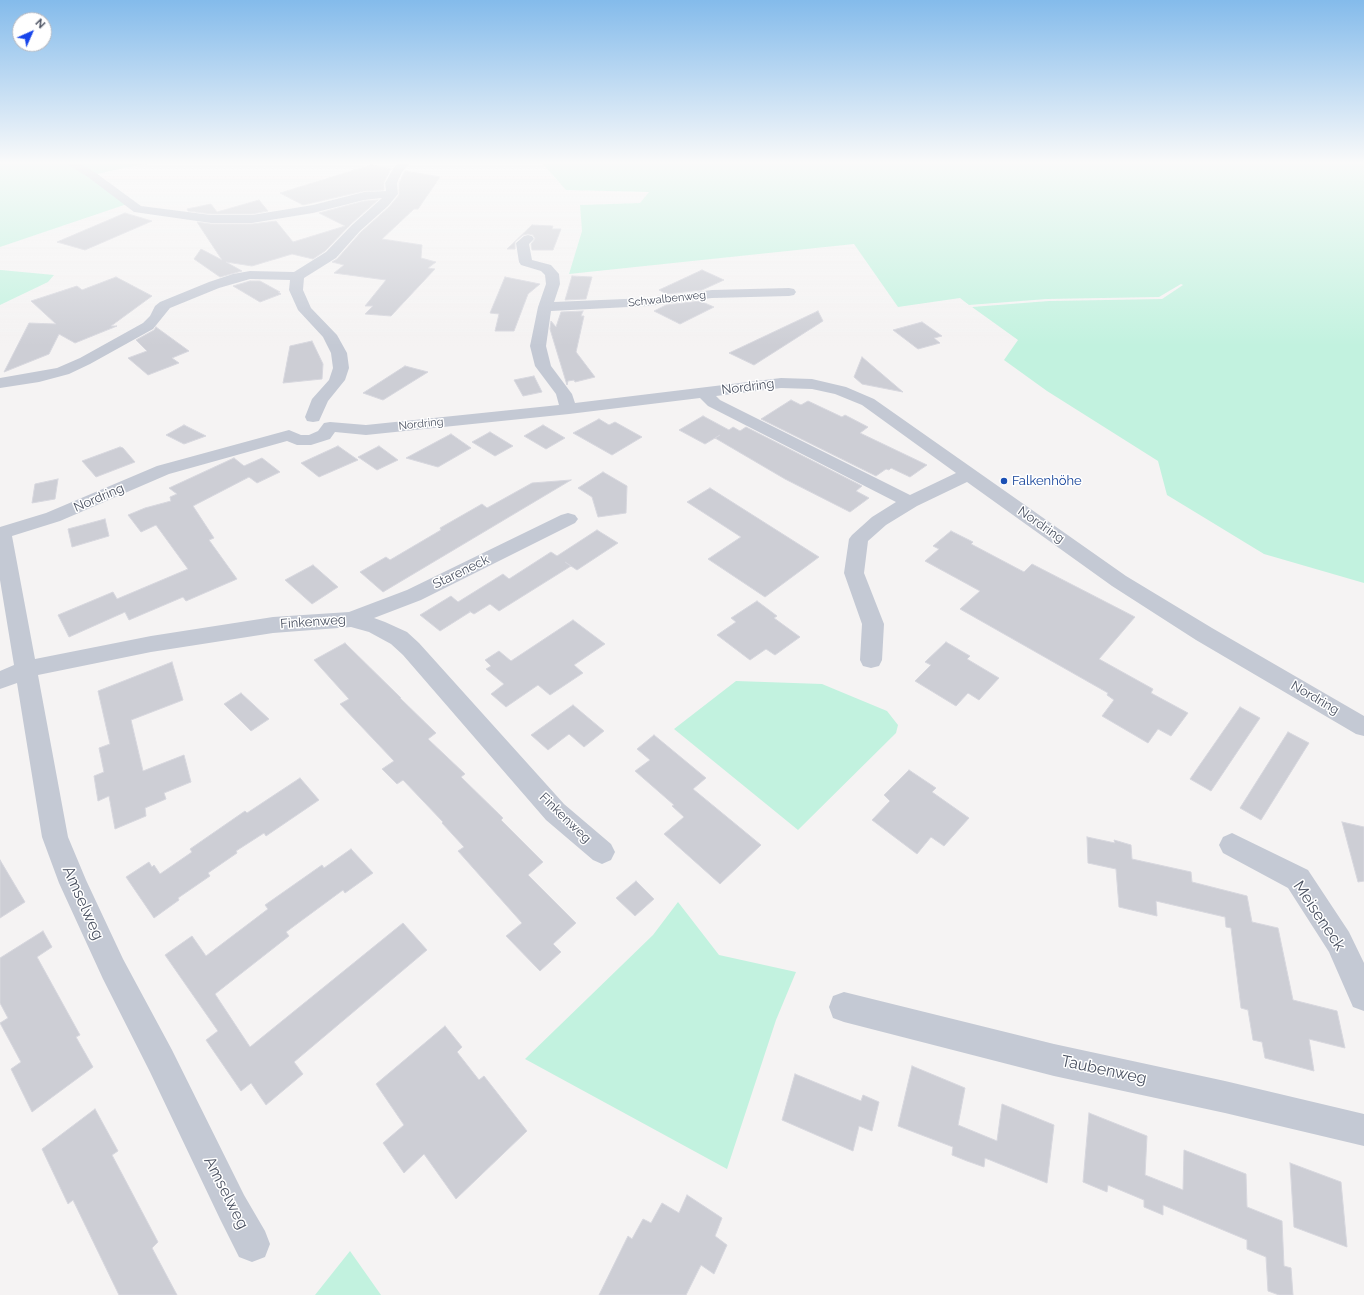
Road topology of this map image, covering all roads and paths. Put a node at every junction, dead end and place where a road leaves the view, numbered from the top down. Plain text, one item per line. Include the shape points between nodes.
1 (360, 224) edge
2 (528, 238) dead end
3 (297, 276) junction
4 (788, 292) dead end
5 (545, 307) junction
6 (0, 383) edge
7 (703, 392) junction
8 (569, 409) junction
9 (313, 418) junction
10 (330, 427) junction
11 (289, 435) junction
12 (969, 474) junction
13 (910, 502) junction
14 (568, 519) dead end
15 (1, 533) edge
16 (351, 619) junction
17 (871, 660) dead end
18 (27, 669) junction
19 (0, 680) edge
20 (1364, 727) edge
21 (1232, 845) dead end
22 (602, 852) dead end
23 (1364, 996) edge
24 (844, 1007) dead end
25 (1364, 1130) edge
26 (252, 1244) dead end

1 - 3 street via 331,255
2 - 5 street via 522,243 526,262 546,268 552,274 553,284
3 - 6 street via 250,275 207,288 165,304 148,326 85,361 39,377
3 - 9 street via 296,290 305,310 330,335 339,353 341,368 337,380 320,398
4 - 5 street, Schwalbenweg via 756,291 648,302
5 - 8 street via 538,346 543,366 564,394
7 - 8 street, Nordring
7 - 12 street, Nordring via 781,383 812,384 840,390 868,402
7 - 13 street, Nordring via 714,403
8 - 10 street, Nordring via 366,430
9 - 10 street, Nordring via 326,420
9 - 11 street via 302,419 294,424 289,429
10 - 11 street via 324,435 311,440 297,440
11 - 15 street, Nordring via 164,470 54,517
12 - 13 street
12 - 20 street, Nordring via 1119,581 1204,634
13 - 17 street via 879,520 859,539 854,573 873,624
14 - 16 street, Stareneck via 414,595
15 - 18 street, Amselweg
16 - 18 street, Finkenweg via 252,629 144,646
16 - 22 street, Finkenweg via 377,627 399,638 555,812
18 - 19 street, Finkenweg
18 - 26 street, Amselweg via 55,837 72,883
21 - 23 street, Meiseneck via 1298,879 1339,942
24 - 25 street, Taubenweg via 1054,1060

